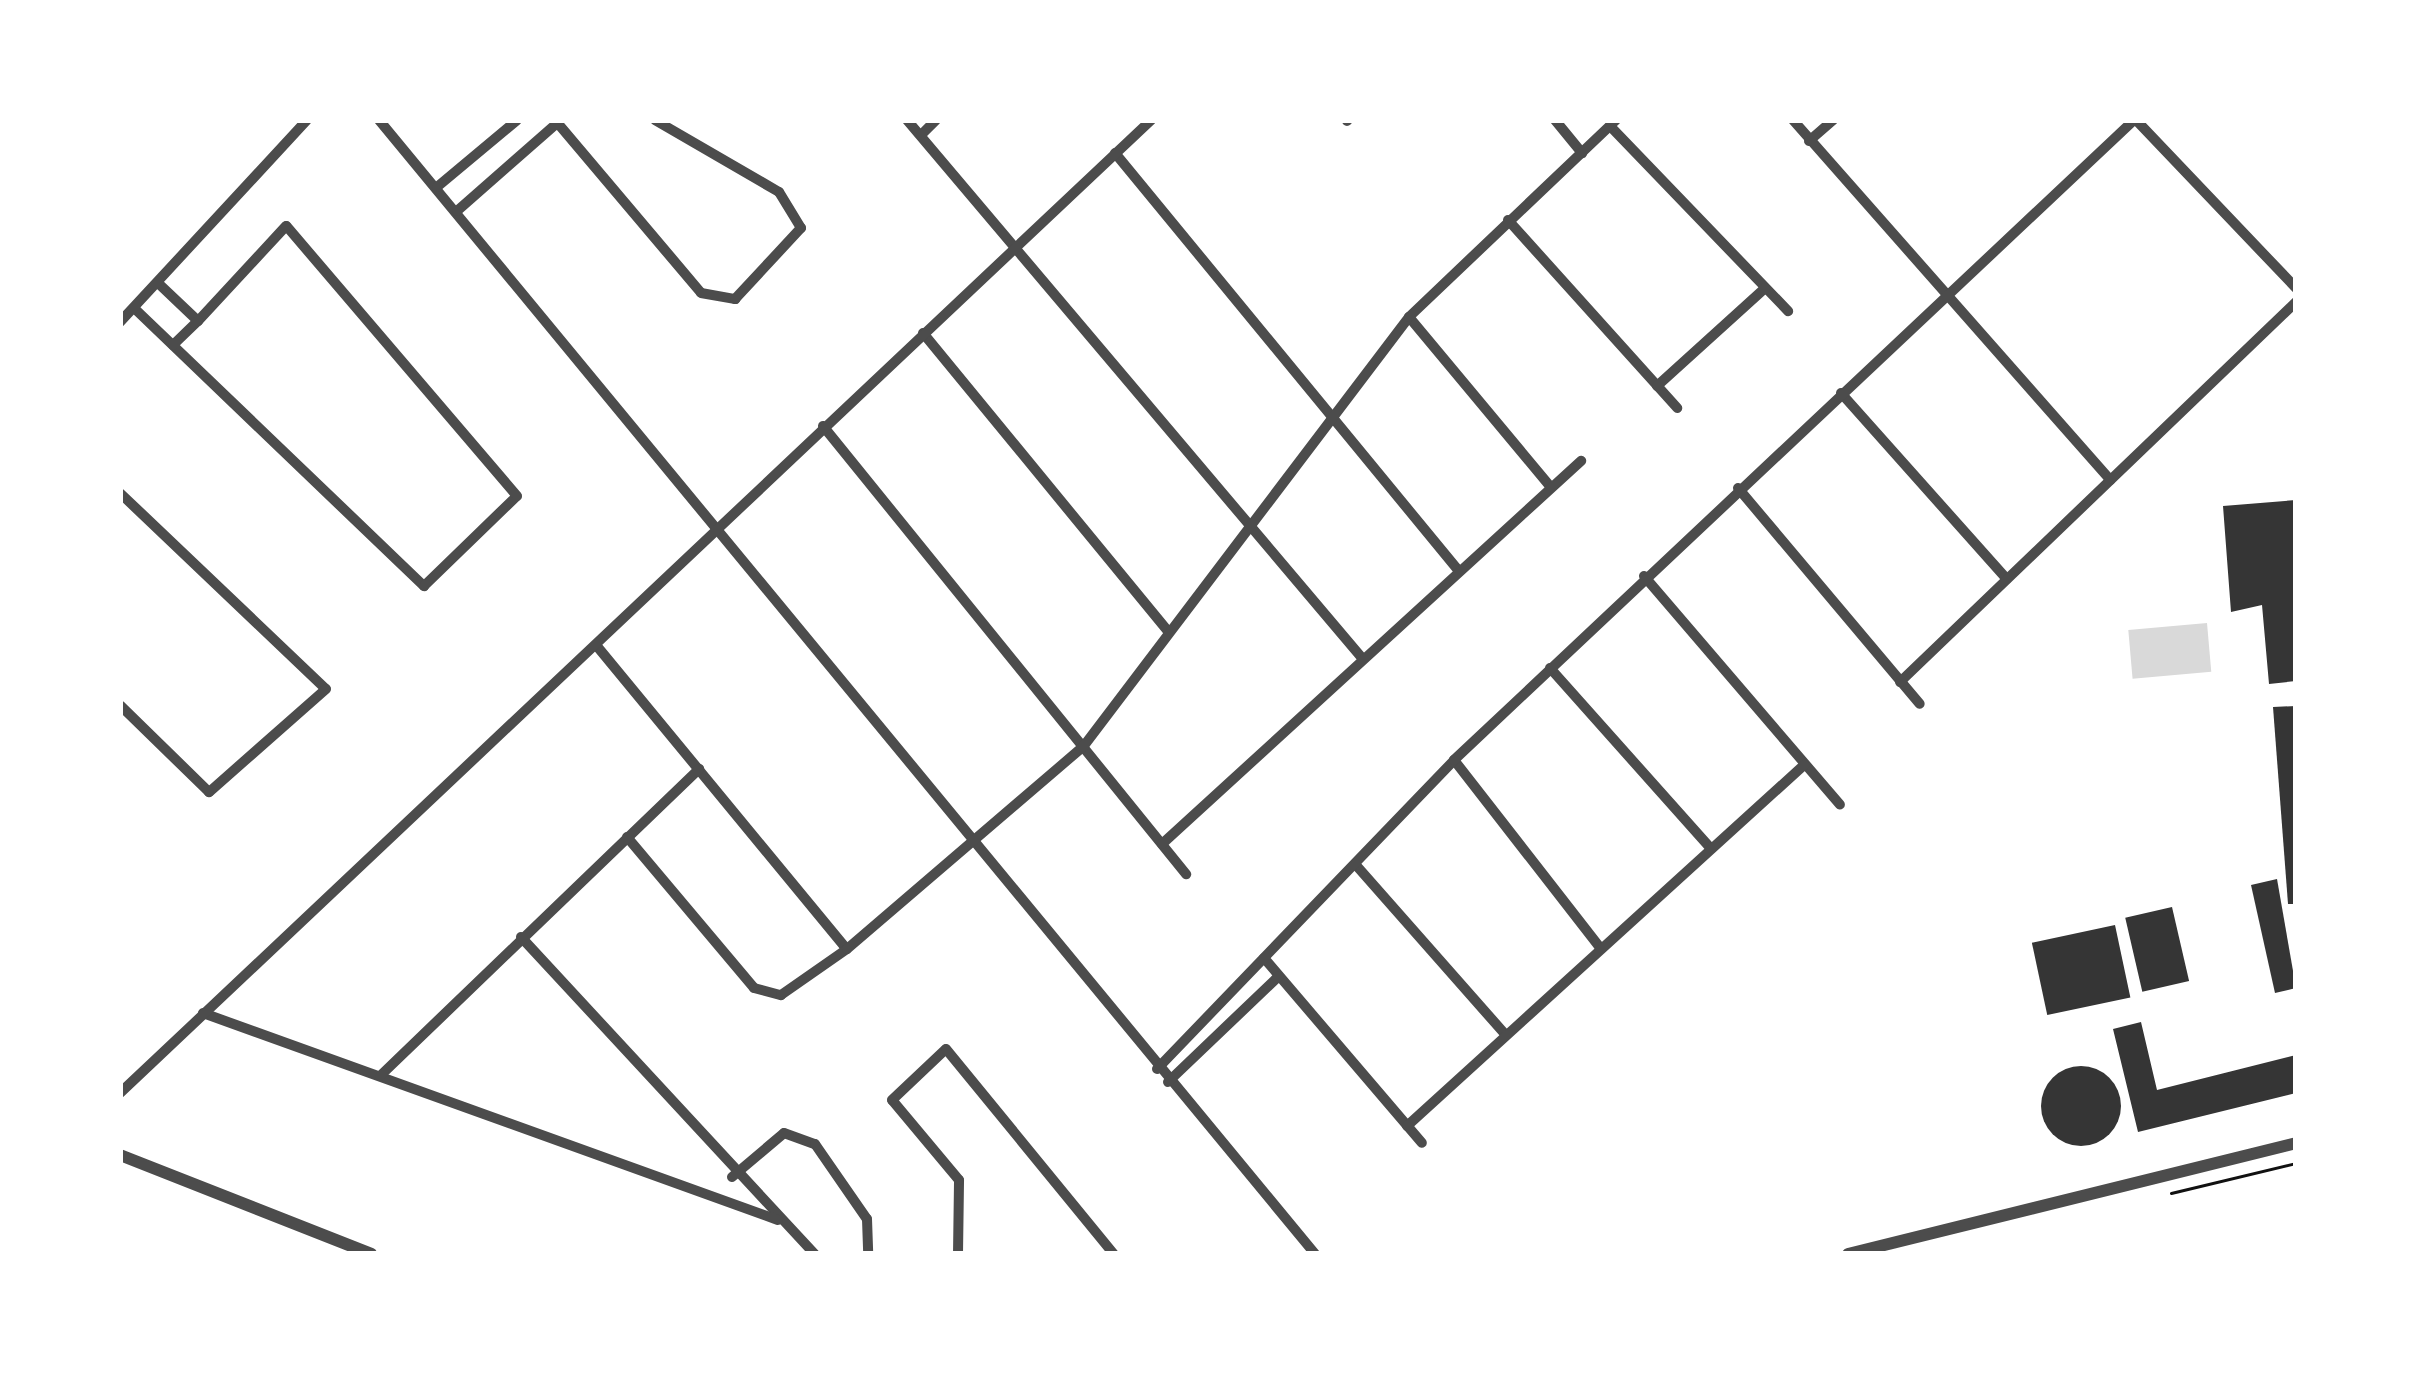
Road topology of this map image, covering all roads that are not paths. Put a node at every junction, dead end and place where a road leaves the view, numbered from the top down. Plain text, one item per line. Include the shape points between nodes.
1 (307, 120) edge
2 (379, 120) edge
3 (517, 120) edge
4 (655, 120) edge
5 (907, 120) edge
6 (936, 120) edge
7 (1150, 120) edge
8 (1555, 120) edge
9 (1792, 120) edge
10 (1833, 120) edge
11 (2135, 120) edge
12 (556, 122) edge
13 (1613, 123) edge
14 (921, 135) junction
15 (1809, 141) junction
16 (1115, 153) junction
17 (1582, 153) junction
18 (437, 187) junction
19 (457, 211) junction
20 (1508, 220) junction
21 (1018, 244) junction
22 (158, 283) junction
23 (1765, 288) junction
24 (2296, 288) edge
25 (1947, 294) junction
26 (2296, 302) edge
27 (134, 308) junction
28 (1788, 311) dead end
29 (1409, 317) junction
30 (198, 320) junction
31 (120, 322) edge
32 (923, 333) junction
33 (173, 345) junction
34 (1657, 386) junction
35 (1841, 392) junction
36 (1677, 408) dead end
37 (1331, 413) junction
38 (824, 426) junction
39 (1581, 461) dead end
40 (2110, 480) junction
41 (1550, 486) junction
42 (1738, 488) junction
43 (120, 493) edge
44 (1250, 522) junction
45 (714, 530) junction
46 (1458, 570) junction
47 (1644, 576) junction
48 (2007, 579) junction
49 (1168, 632) junction
50 (596, 645) junction
51 (1362, 658) junction
52 (1550, 668) junction
53 (1900, 682) junction
54 (1920, 704) dead end
55 (120, 705) edge
56 (1083, 747) junction
57 (1454, 760) junction
58 (1804, 765) junction
59 (699, 769) junction
60 (1840, 805) dead end
61 (627, 837) junction
62 (972, 843) junction
63 (1162, 844) junction
64 (1712, 849) junction
65 (1355, 864) junction
66 (1186, 874) dead end
67 (521, 938) junction
68 (1601, 949) junction
69 (848, 950) junction
70 (1264, 958) junction
71 (1279, 976) junction
72 (202, 1013) junction
73 (1506, 1035) junction
74 (1157, 1069) junction
75 (380, 1076) junction
76 (1168, 1082) junction
77 (120, 1093) edge
78 (1407, 1126) junction
79 (1422, 1143) dead end
80 (2296, 1143) edge
81 (120, 1155) edge
82 (732, 1177) junction
83 (778, 1220) junction
84 (371, 1254) edge
85 (814, 1254) edge
86 (868, 1254) edge
87 (958, 1254) edge
88 (1114, 1254) edge
89 (1315, 1254) edge
90 (1848, 1254) edge

1 - 22 street
2 - 18 street
3 - 18 street
4 - 12 street via 779,192 801,228 735,299 701,293
5 - 14 street
6 - 14 street
7 - 16 street
8 - 17 street
9 - 15 street
10 - 15 street
11 - 24 street
11 - 25 street
12 - 19 street
13 - 17 street
13 - 23 street
14 - 21 street
15 - 25 street via 1888,238
16 - 21 street
16 - 37 street
17 - 20 street
18 - 19 street
19 - 45 street
20 - 29 street
20 - 34 street
21 - 32 street
21 - 44 street
22 - 27 street
22 - 30 street
23 - 28 street
23 - 34 street
25 - 35 street
25 - 40 street
26 - 40 street
27 - 31 street
27 - 33 street
29 - 37 street
29 - 41 street
30 - 33 street
30 - 33 street via 286,226 517,496 424,586
32 - 38 street
32 - 49 street
34 - 36 street
35 - 42 street
35 - 48 street
37 - 44 street
37 - 46 street
38 - 45 street
38 - 56 street
39 - 41 street
40 - 48 street
41 - 46 street
42 - 47 street
42 - 53 street
43 - 55 street via 326,689 209,792
44 - 49 street
44 - 51 street
45 - 50 street
45 - 62 street
46 - 51 street
47 - 52 street
47 - 58 street
48 - 53 street
49 - 56 street
50 - 59 street
50 - 72 street
51 - 63 street
52 - 57 street
52 - 64 street
53 - 54 street
56 - 62 street
56 - 63 street
57 - 65 street
57 - 68 street
58 - 60 street
58 - 64 street
59 - 61 street
59 - 69 street
61 - 67 street
61 - 69 street via 754,988 781,995
62 - 69 street
62 - 74 street
63 - 66 street
64 - 68 street
65 - 70 street
65 - 73 street
67 - 75 street
67 - 82 street
68 - 73 street
70 - 71 street
70 - 74 street
71 - 76 street
71 - 78 street
72 - 75 street
72 - 77 street
73 - 78 street
74 - 76 street
75 - 83 street
76 - 89 street
78 - 79 street
80 - 90 street
81 - 84 street
82 - 83 street
82 - 86 street via 784,1133 815,1144 867,1219
83 - 85 street
87 - 88 street via 959,1180 892,1100 946,1049

